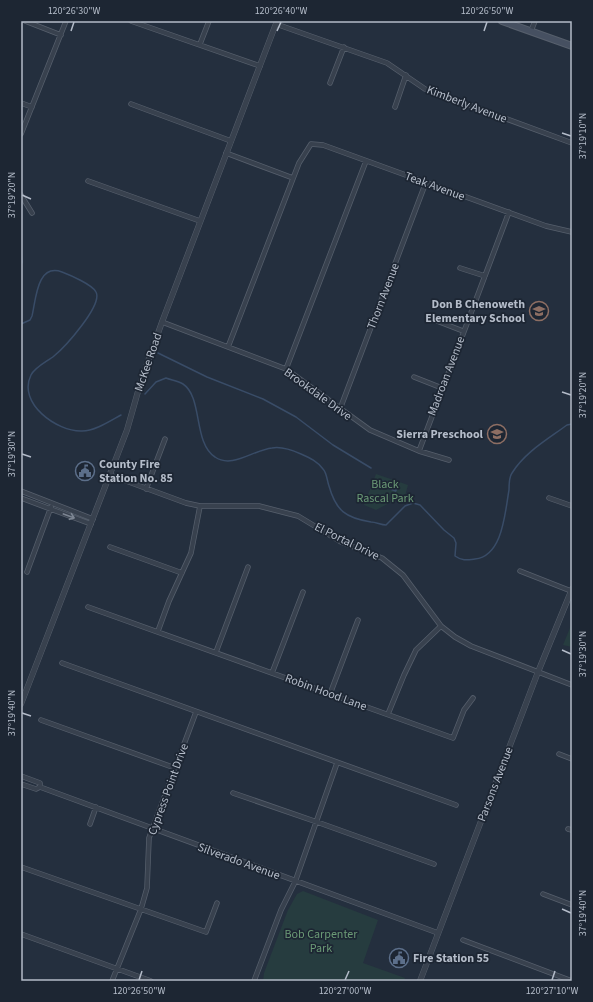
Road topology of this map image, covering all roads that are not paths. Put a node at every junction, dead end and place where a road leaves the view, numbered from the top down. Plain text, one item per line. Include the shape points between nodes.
1 (24, 21) edge
2 (66, 21) edge
3 (131, 21) edge
4 (209, 21) edge
5 (502, 21) edge
6 (535, 21) edge
7 (277, 22) edge
8 (531, 31) junction
9 (61, 35) junction
10 (200, 44) junction
11 (572, 46) edge
12 (344, 47) junction
13 (260, 66) junction
14 (406, 75) junction
15 (330, 83) dead end
16 (21, 102) edge
17 (131, 104) dead end
18 (395, 106) dead end
19 (32, 107) junction
20 (21, 134) edge
21 (231, 141) junction
22 (572, 143) edge
23 (226, 153) junction
24 (366, 161) junction
25 (293, 178) junction
26 (88, 181) dead end
27 (426, 182) junction
28 (21, 195) edge
29 (509, 212) junction
30 (32, 213) dead end
31 (200, 221) junction
32 (572, 232) edge
33 (460, 268) dead end
34 (485, 276) junction
35 (437, 321) dead end
36 (162, 322) junction
37 (464, 331) junction
38 (228, 347) junction
39 (286, 369) junction
40 (414, 377) dead end
41 (442, 388) junction
42 (340, 410) junction
43 (164, 439) dead end
44 (419, 451) junction
45 (449, 460) dead end
46 (110, 475) junction
47 (146, 489) junction
48 (21, 491) edge
49 (21, 498) edge
50 (549, 498) dead end
51 (52, 503) junction
52 (200, 506) junction
53 (572, 506) edge
54 (50, 509) junction
55 (92, 522) junction
56 (110, 547) dead end
57 (248, 568) dead end
58 (520, 571) dead end
59 (27, 572) dead end
60 (182, 573) junction
61 (572, 590) edge
62 (303, 592) dead end
63 (88, 607) dead end
64 (358, 620) dead end
65 (441, 626) junction
66 (158, 631) junction
67 (216, 652) junction
68 (62, 663) dead end
69 (538, 672) junction
70 (272, 673) junction
71 (572, 684) edge
72 (330, 694) junction
73 (473, 698) dead end
74 (21, 704) edge
75 (196, 712) junction
76 (388, 714) junction
77 (41, 720) dead end
78 (559, 754) dead end
79 (572, 759) edge
80 (337, 763) junction
81 (175, 768) junction
82 (21, 776) edge
83 (21, 784) edge
84 (40, 787) junction
85 (233, 793) dead end
86 (456, 805) dead end
87 (96, 807) junction
88 (317, 822) junction
89 (90, 824) dead end
90 (152, 830) junction
91 (434, 864) dead end
92 (21, 867) edge
93 (295, 882) junction
94 (543, 894) dead end
95 (217, 903) dead end
96 (572, 905) edge
97 (141, 909) junction
98 (438, 933) junction
99 (21, 934) edge
100 (463, 940) dead end
101 (117, 969) junction
102 (572, 980) edge
103 (112, 981) edge
104 (151, 981) edge
105 (254, 981) edge
106 (420, 981) edge

1 - 9 street
2 - 9 street
3 - 10 street
4 - 10 street
5 - 8 main road
6 - 8 street
7 - 12 street, Kimberly Avenue
7 - 13 street, McKee Road
8 - 11 main road
9 - 19 street
10 - 13 street
12 - 14 street, Kimberly Avenue via 388,63
12 - 15 street
13 - 21 street, McKee Road
14 - 18 street
14 - 22 street, Kimberly Avenue via 425,89
16 - 19 street
17 - 21 street
19 - 20 street
21 - 23 street, McKee Road
23 - 25 street
23 - 31 street, McKee Road
24 - 25 street, Teak Avenue via 323,145 311,144 302,155
24 - 27 street, Teak Avenue
24 - 39 street
25 - 38 street
26 - 31 street
27 - 29 street, Teak Avenue
27 - 42 street, Thorn Avenue
28 - 30 street
29 - 32 street, Teak Avenue via 546,226
29 - 34 street, Madroan Avenue
31 - 36 street, McKee Road
33 - 34 street
34 - 37 street, Madroan Avenue
35 - 37 street
36 - 38 street, Brookdale Drive
36 - 46 street, McKee Road
37 - 41 street, Madroan Avenue
38 - 39 street, Brookdale Drive
39 - 42 street, Brookdale Drive
40 - 41 street
41 - 44 street, Madroan Avenue
42 - 44 street, Brookdale Drive via 376,433
43 - 47 street
44 - 45 street, Brookdale Drive
46 - 47 street, El Portal Drive
46 - 55 street, McKee Road
47 - 52 street, El Portal Drive
48 - 51 street
49 - 54 street
50 - 53 street
51 - 54 street
51 - 55 street
52 - 60 street via 191,553
52 - 65 street, El Portal Drive via 259,506 298,516 341,542 382,558 403,575
54 -> 55 street
54 - 59 street
55 - 74 street, McKee Road
56 - 60 street
57 - 67 street
58 - 61 street
60 - 66 street
61 - 69 street, Parsons Avenue
62 - 70 street
63 - 66 street, Robin Hood Lane
64 - 72 street
65 - 69 street, El Portal Drive via 471,646
65 - 76 street via 416,650
66 - 67 street, Robin Hood Lane
67 - 70 street, Robin Hood Lane
68 - 75 street
69 - 71 street, El Portal Drive
69 - 98 street, Parsons Avenue
70 - 72 street, Robin Hood Lane
72 - 76 street, Robin Hood Lane
73 - 76 street, Robin Hood Lane via 464,710 453,738
75 - 80 street
75 - 81 street, Cypress Point Drive
77 - 81 street
78 - 79 street
80 - 86 street
80 - 88 street
81 - 90 street, Cypress Point Drive
82 - 84 street, Silverado Avenue via 40,783
83 - 84 street, Silverado Avenue via 36,789
84 - 87 street, Silverado Avenue
85 - 88 street
87 - 89 street
87 - 90 street, Silverado Avenue
88 - 91 street
88 - 93 street
90 - 93 street, Silverado Avenue
90 - 97 street, Cypress Point Drive via 147,852 147,888
92 - 97 street
93 - 98 street, Silverado Avenue
93 - 105 street via 281,910
94 - 96 street
95 - 97 street via 206,932
97 - 101 street, Cypress Point Drive
98 - 106 street, Parsons Avenue
99 - 101 street
100 - 102 street
101 - 103 street, Cypress Point Drive
101 - 104 street

